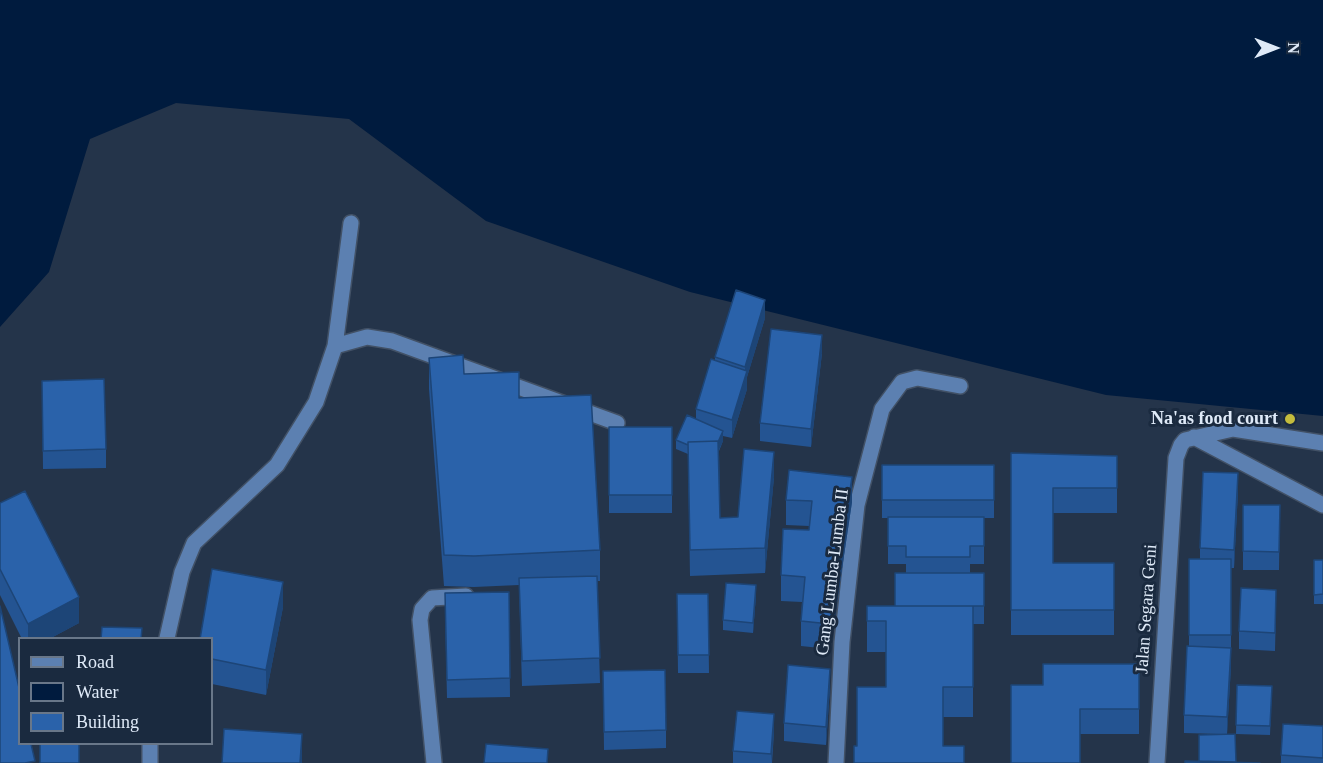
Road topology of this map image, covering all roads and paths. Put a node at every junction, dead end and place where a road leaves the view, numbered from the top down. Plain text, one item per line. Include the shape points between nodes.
1 (351, 223) dead end
2 (335, 346) junction
3 (960, 386) dead end
4 (617, 423) dead end
5 (1194, 437) junction
6 (1323, 443) edge
7 (1323, 505) edge
8 (483, 596) edge
9 (167, 637) edge
10 (150, 745) edge
11 (150, 763) edge
12 (434, 763) edge
13 (836, 763) edge
14 (1157, 763) edge

1 - 2 street
2 - 4 street via 367,337 392,341
2 - 9 street via 316,402 277,465 195,543 182,572
3 - 13 street, Gang Lumba-Lumba II via 917,378 902,382 882,409 857,505 842,642
5 - 6 street via 1233,429
5 - 7 street
5 - 14 street, Jalan Segara Geni via 1185,440 1176,458
8 - 12 street via 440,596 432,598 422,609
10 - 11 street

